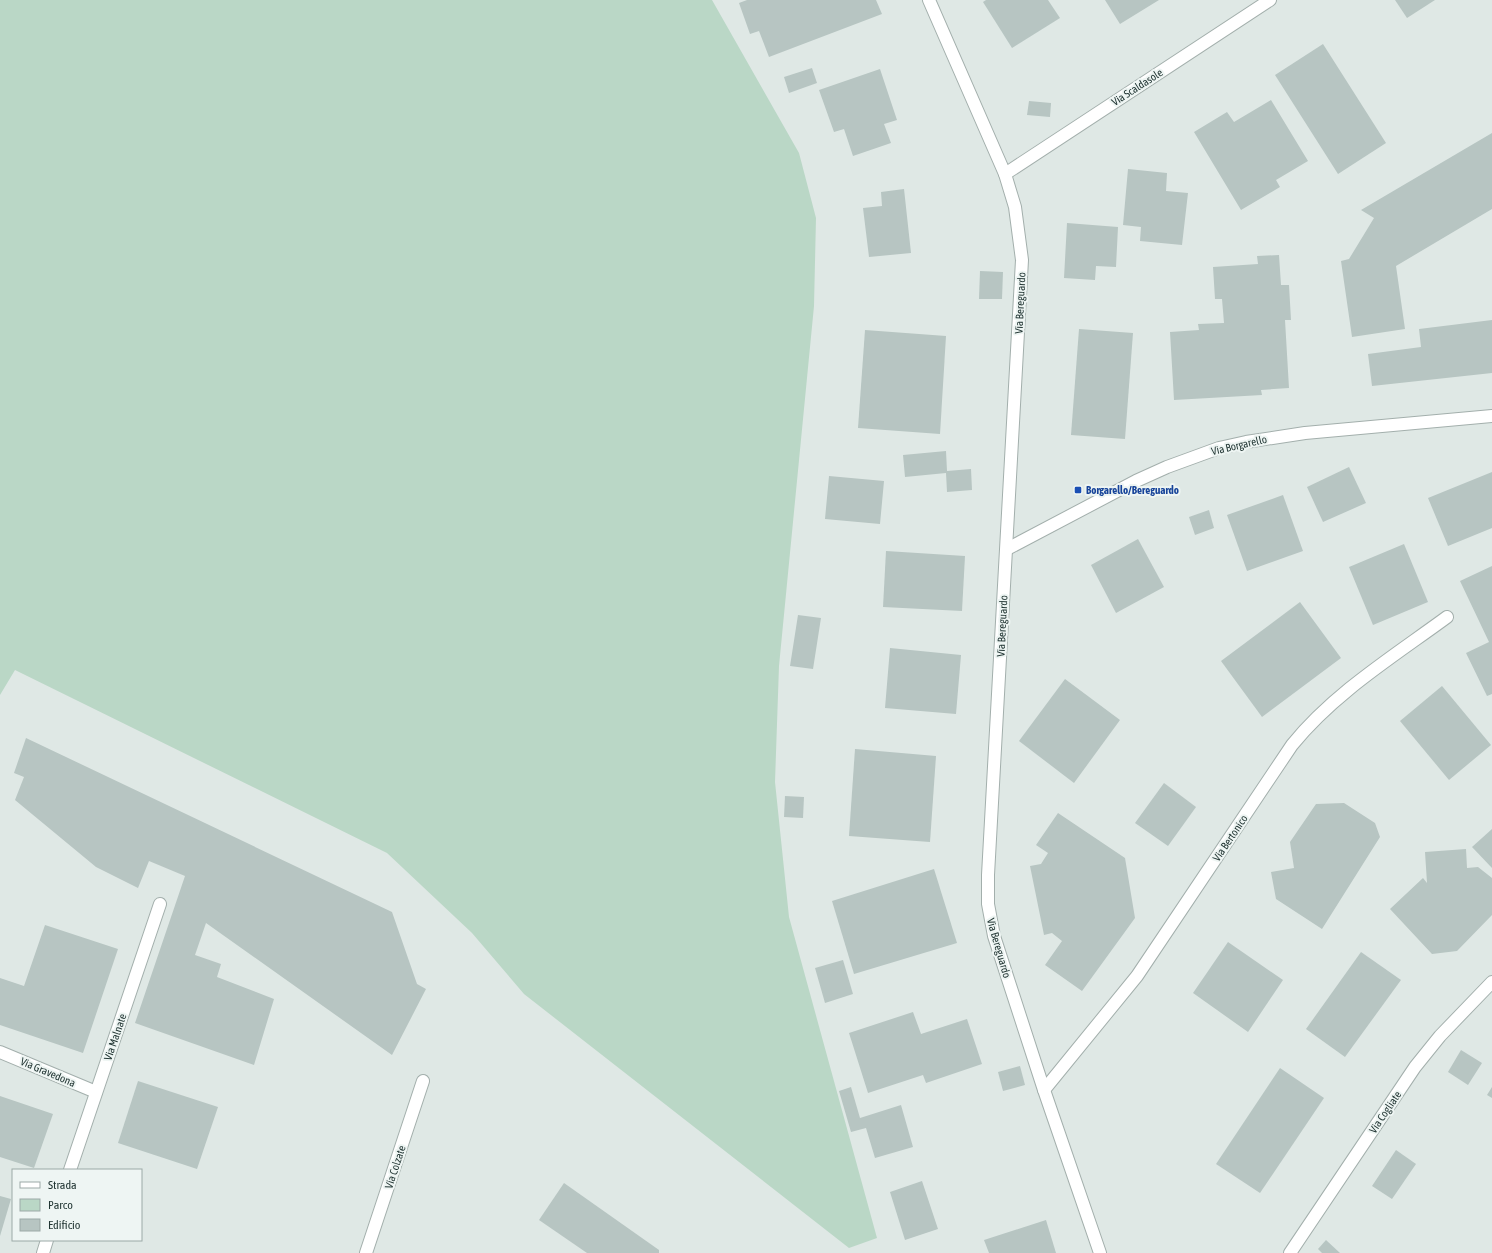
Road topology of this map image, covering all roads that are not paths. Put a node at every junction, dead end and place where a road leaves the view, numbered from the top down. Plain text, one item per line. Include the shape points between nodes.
1 (929, 0) edge
2 (1270, 0) edge
3 (1004, 174) junction
4 (1492, 416) edge
5 (1007, 549) junction
6 (1447, 617) dead end
7 (160, 904) dead end
8 (1492, 982) edge
9 (0, 1052) edge
10 (423, 1081) dead end
11 (1044, 1090) junction
12 (96, 1092) junction
13 (70, 1169) edge
14 (47, 1241) edge
15 (43, 1253) edge
16 (366, 1253) edge
17 (1100, 1253) edge
18 (1290, 1253) edge

1 - 3 street, Via Bereguardo
2 - 3 street, Via Scaldasole
3 - 5 street, Via Bereguardo via 1017,218 1022,260
4 - 5 street, Via Borgarello via 1305,433 1219,448 1136,481
5 - 11 street, Via Bereguardo via 988,904 994,936
6 - 11 street, Via Bertonico via 1367,676 1307,727 1288,751 1137,976
7 - 12 street, Via Malnate
8 - 18 street, Via Cogliate via 1440,1036 1416,1067
9 - 12 street, Via Gravedona
10 - 16 street, Via Colzate
11 - 17 street, Via Bereguardo
12 - 13 street, Via Malnate
14 - 15 street

